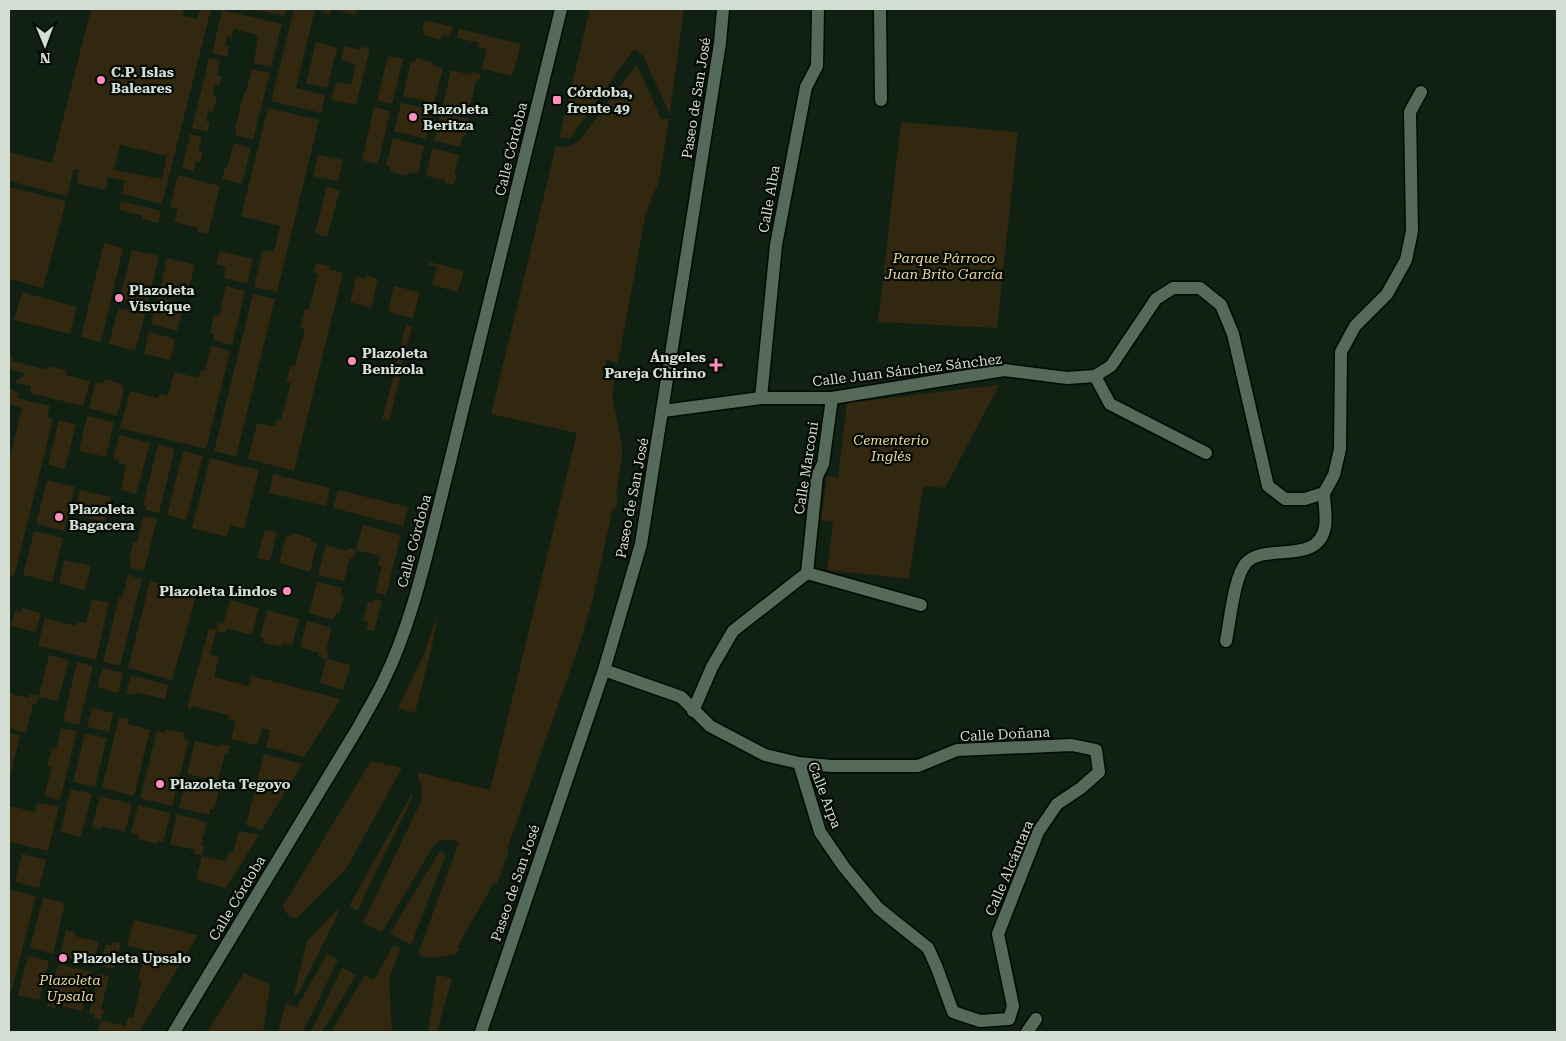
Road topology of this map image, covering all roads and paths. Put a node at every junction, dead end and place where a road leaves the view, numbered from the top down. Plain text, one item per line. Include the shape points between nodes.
1 (561, 9) edge
2 (723, 9) edge
3 (818, 9) edge
4 (880, 9) edge
5 (1421, 92) dead end
6 (881, 100) dead end
7 (1095, 376) junction
8 (760, 398) junction
9 (832, 398) junction
10 (663, 411) junction
11 (1206, 452) dead end
12 (1324, 492) junction
13 (807, 573) junction
14 (921, 605) dead end
15 (1226, 641) dead end
16 (604, 670) junction
17 (693, 711) junction
18 (1096, 750) joint
19 (799, 763) junction
20 (1009, 1019) joint
21 (1036, 1019) dead end
22 (174, 1032) edge
23 (481, 1032) edge
24 (1027, 1032) edge

1 - 22 street, Calle Córdoba via 423,570 406,626 384,681 359,726
2 - 10 street, Paseo de San José
3 - 8 street, Calle Alba via 817,66 806,87 776,245
4 - 6 street
5 - 12 street via 1410,112 1412,231 1406,260 1387,294 1355,326 1341,352 1340,450 1334,475
7 - 9 street, Calle Juan Sánchez Sánchez via 1067,378 1004,370
7 - 11 street via 1110,404
7 - 12 street via 1112,366 1156,299 1173,288 1200,288 1221,305 1233,334 1268,486 1286,500 1305,500
8 - 9 street, Calle Juan Sánchez Sánchez
8 - 10 street, Calle Juan Sánchez Sánchez
9 - 13 street, Calle Marconi via 823,464 817,476
10 - 16 street, Paseo de San José via 641,544
12 - 15 street via 1325,528 1319,540 1304,551 1257,554 1239,574
13 - 14 street
13 - 17 street via 734,631 712,667
16 - 17 street, Calle Arpa via 681,697
16 - 23 street, Paseo de San José
17 - 19 street, Calle Arpa via 710,726 765,755
18 - 19 street, Calle Doñana via 1072,745 957,750 918,766
18 - 20 street, Calle Alcántara via 1099,772 1057,804 1038,832 998,934 1013,1006
19 - 20 street, Calle Arpa via 820,832 878,908 928,948 953,1012 980,1021
21 - 24 street

